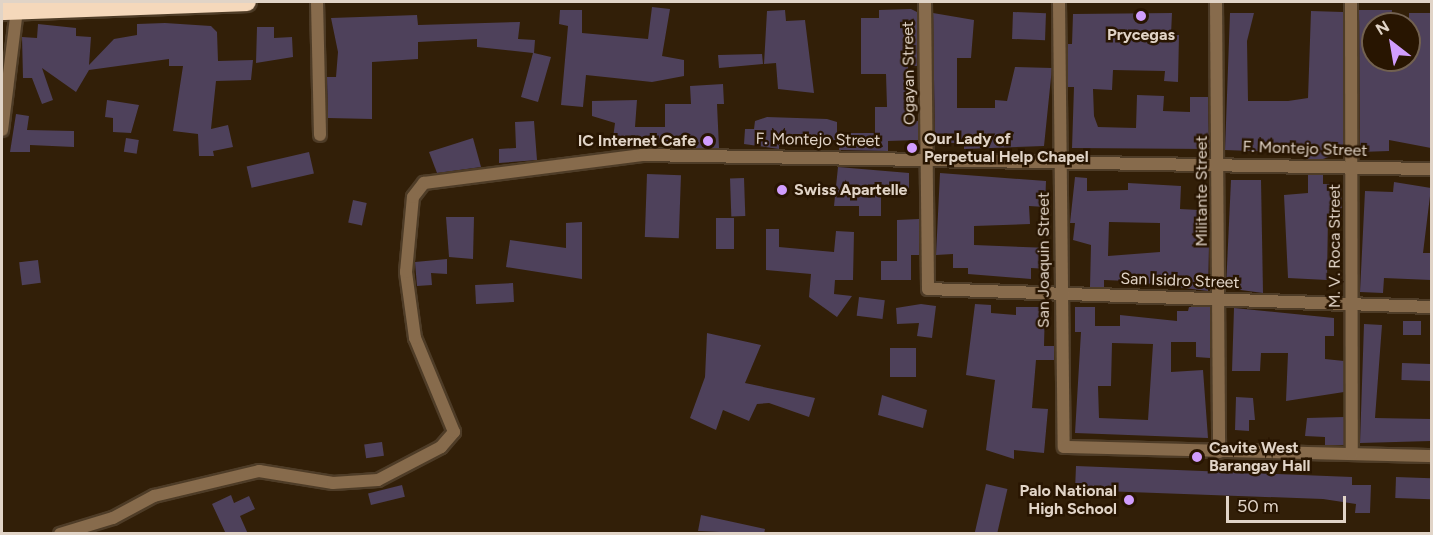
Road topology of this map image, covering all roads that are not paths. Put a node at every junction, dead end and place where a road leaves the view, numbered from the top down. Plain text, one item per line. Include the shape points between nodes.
1 (247, 2) edge
2 (316, 2) edge
3 (925, 2) edge
4 (1059, 2) edge
5 (1216, 2) edge
6 (1351, 2) edge
7 (9, 10) edge
8 (2, 130) edge
9 (320, 135) dead end
10 (927, 158) junction
11 (1060, 162) junction
12 (1218, 162) junction
13 (1351, 168) junction
14 (1431, 169) edge
15 (928, 288) joint
16 (1059, 295) junction
17 (1218, 299) junction
18 (1352, 303) junction
19 (1431, 307) edge
20 (1219, 452) junction
21 (1352, 454) junction
22 (1431, 456) edge
23 (60, 534) edge

1 - 7 highway
2 - 9 street
3 - 10 street, Ogayan Street
4 - 11 street, San Joaquin Street
5 - 12 street, Militante Street
6 - 13 street, M. V. Roca Street
7 - 8 street
10 - 11 street, F. Montejo Street
10 - 15 street, Ogayan Street
10 - 23 street, F. Montejo Street via 642,155 424,183 413,197 406,272 415,338 454,432 441,447 378,480 333,483 259,471 154,496 113,518
11 - 12 street, F. Montejo Street
11 - 16 street, San Joaquin Street
12 - 13 street, F. Montejo Street
12 - 17 street, Militante Street
13 - 14 street, F. Montejo Street
13 - 18 street, M. V. Roca Street
15 - 16 street, San Isidro Street
16 - 17 street, San Isidro Street
16 - 20 street, San Joaquin Street via 1064,447
17 - 18 street, San Isidro Street
17 - 20 street, Militante Street
18 - 19 street, San Isidro Street
18 - 21 street, M. V. Roca Street
20 - 21 street
21 - 22 street

